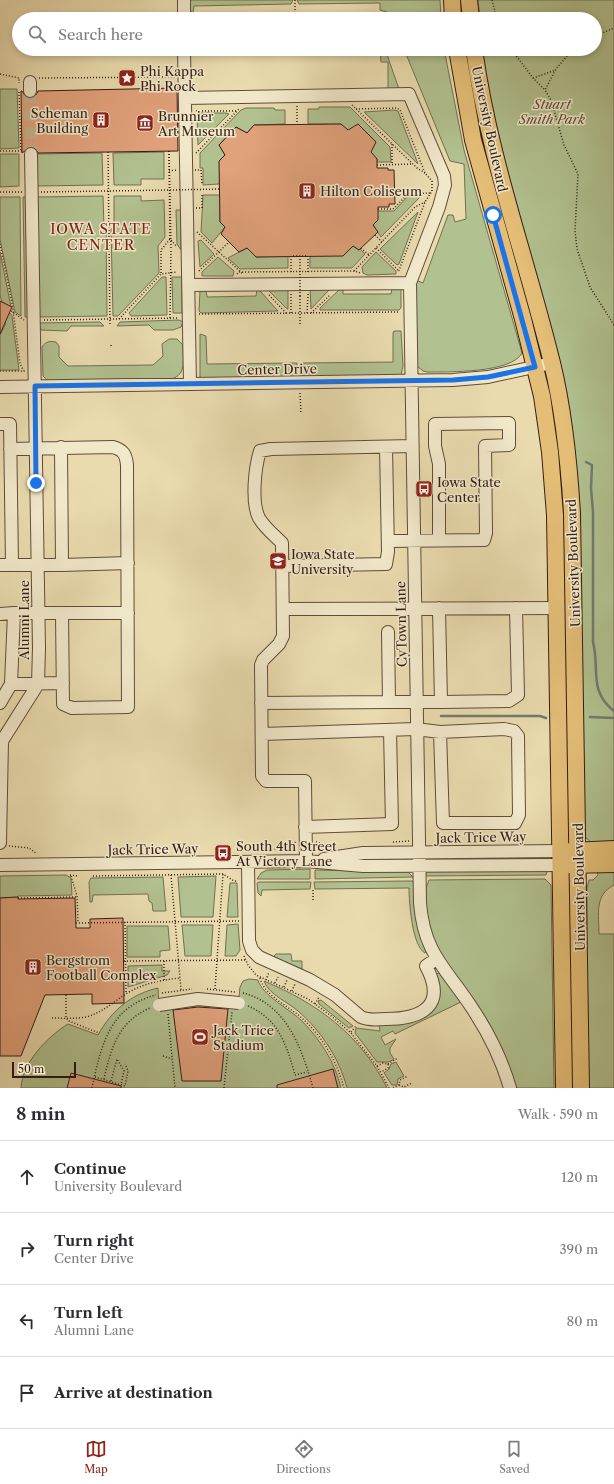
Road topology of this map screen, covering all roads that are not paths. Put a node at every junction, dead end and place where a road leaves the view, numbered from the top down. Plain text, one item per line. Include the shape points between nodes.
1 (184, 0) edge
2 (452, 0) edge
3 (469, 0) edge
4 (184, 12) edge
5 (453, 12) edge
6 (470, 12) edge
7 (184, 56) edge
8 (458, 56) edge
9 (475, 56) edge
10 (185, 98) junction
11 (26, 152) tunnel mouth
12 (410, 283) junction
13 (188, 285) junction
14 (552, 363) junction
15 (535, 367) junction
16 (411, 381) junction
17 (190, 384) junction
18 (0, 386) edge
19 (35, 386) junction
20 (0, 424) edge
21 (412, 446) junction
22 (36, 447) junction
23 (61, 447) junction
24 (386, 447) junction
25 (10, 449) junction
26 (439, 540) junction
27 (388, 541) junction
28 (414, 541) junction
29 (128, 563) junction
30 (38, 564) junction
31 (6, 565) edge
32 (62, 565) junction
33 (282, 566) junction
34 (439, 608) junction
35 (516, 608) junction
36 (557, 608) junction
37 (284, 609) junction
38 (415, 609) junction
39 (14, 613) junction
40 (38, 613) junction
41 (62, 613) junction
42 (128, 613) junction
43 (0, 614) edge
44 (388, 632) dead end
45 (63, 683) junction
46 (11, 684) junction
47 (38, 684) junction
48 (389, 702) junction
49 (416, 702) junction
50 (441, 702) junction
51 (0, 703) edge
52 (261, 704) junction
53 (416, 729) junction
54 (390, 730) junction
55 (440, 732) junction
56 (262, 734) junction
57 (1, 741) edge
58 (305, 827) junction
59 (4, 845) edge
60 (614, 849) edge
61 (418, 852) junction
62 (560, 858) junction
63 (579, 858) junction
64 (248, 862) junction
65 (306, 862) junction
66 (614, 864) edge
67 (0, 865) edge
68 (418, 867) junction
69 (436, 960) junction
70 (237, 1001) road end
71 (161, 1002) road end
72 (510, 1088) edge
73 (564, 1088) edge
74 (581, 1088) edge

1 - 4 street
2 - 5 main road
3 - 6 main road
7 - 10 street
8 - 15 main road, University Boulevard via 473,140
9 - 14 main road, University Boulevard via 500,180
10 - 12 street via 409,94 444,176 445,185
10 - 13 street
11 - 19 street, Alumni Lane
12 - 13 street
12 - 16 street, CyTown Lane
13 - 17 street
14 - 15 street, Center Drive
14 - 63 main road, University Boulevard via 568,451 572,513
15 - 16 street, Center Drive via 471,379
15 - 36 main road, University Boulevard via 550,452 555,515
16 - 17 street, Center Drive
16 - 21 street, CyTown Lane
17 - 19 street, Center Drive
18 - 19 street, Center Drive
19 - 22 street, Alumni Lane
20 - 25 street via 10,424
21 - 24 street
21 - 28 street, CyTown Lane
22 - 23 street
22 - 25 street
22 - 30 street, Alumni Lane
23 - 29 street via 112,447 126,455
23 - 32 street
24 - 27 street
24 - 33 street via 260,451 255,466 258,516 265,527 282,543
25 - 31 street
26 - 26 street via 484,540 485,446 509,445 509,423 435,424 435,446 439,464
26 - 28 street
27 - 28 street
27 - 33 street via 386,564
28 - 38 street, CyTown Lane
29 - 32 street
29 - 42 street
30 - 31 street
30 - 32 street
30 - 40 street, Alumni Lane
33 - 37 street
34 - 35 street
34 - 38 street
34 - 50 street
35 - 36 street
35 - 50 street via 518,695 509,701
36 - 62 main road, University Boulevard
37 - 38 street
37 - 52 street via 283,636 279,644 263,660
38 - 49 street, CyTown Lane
39 - 40 street
39 - 43 street
39 - 46 street
40 - 41 street
40 - 47 street, Alumni Lane
41 - 42 street
41 - 45 street
42 - 45 street via 128,707 72,708 63,704
44 - 48 street
45 - 47 street
46 - 47 street
46 - 51 street
47 - 57 street
48 - 49 street
48 - 52 street
49 - 50 street
49 - 53 street, CyTown Lane
52 - 56 street
53 - 54 street
53 - 55 street
53 - 61 street, CyTown Lane
54 - 56 street
54 - 58 street via 392,824
55 - 55 street via 504,729 514,731 518,736 519,815 515,823 443,823
56 - 58 street via 263,779 305,781
57 - 59 street
58 - 65 street
60 - 63 main road
61 - 62 street, Jack Trice Way
61 - 65 street, Jack Trice Way via 363,853
61 - 68 street, CyTown Lane
62 - 63 main road
62 - 68 street, Jack Trice Way
62 - 73 main road, University Boulevard
63 - 66 main road
63 - 74 main road, University Boulevard
64 - 65 street, Jack Trice Way
64 - 67 street, Jack Trice Way
64 - 69 street via 249,941 255,954 310,980 335,995 362,1017 401,1019 427,1008 435,990 426,966
65 - 68 street, Jack Trice Way
68 - 69 street, CyTown Lane via 422,921
69 - 72 street, CyTown Lane via 478,1017 501,1062
70 - 71 street, bridge via 198,999

